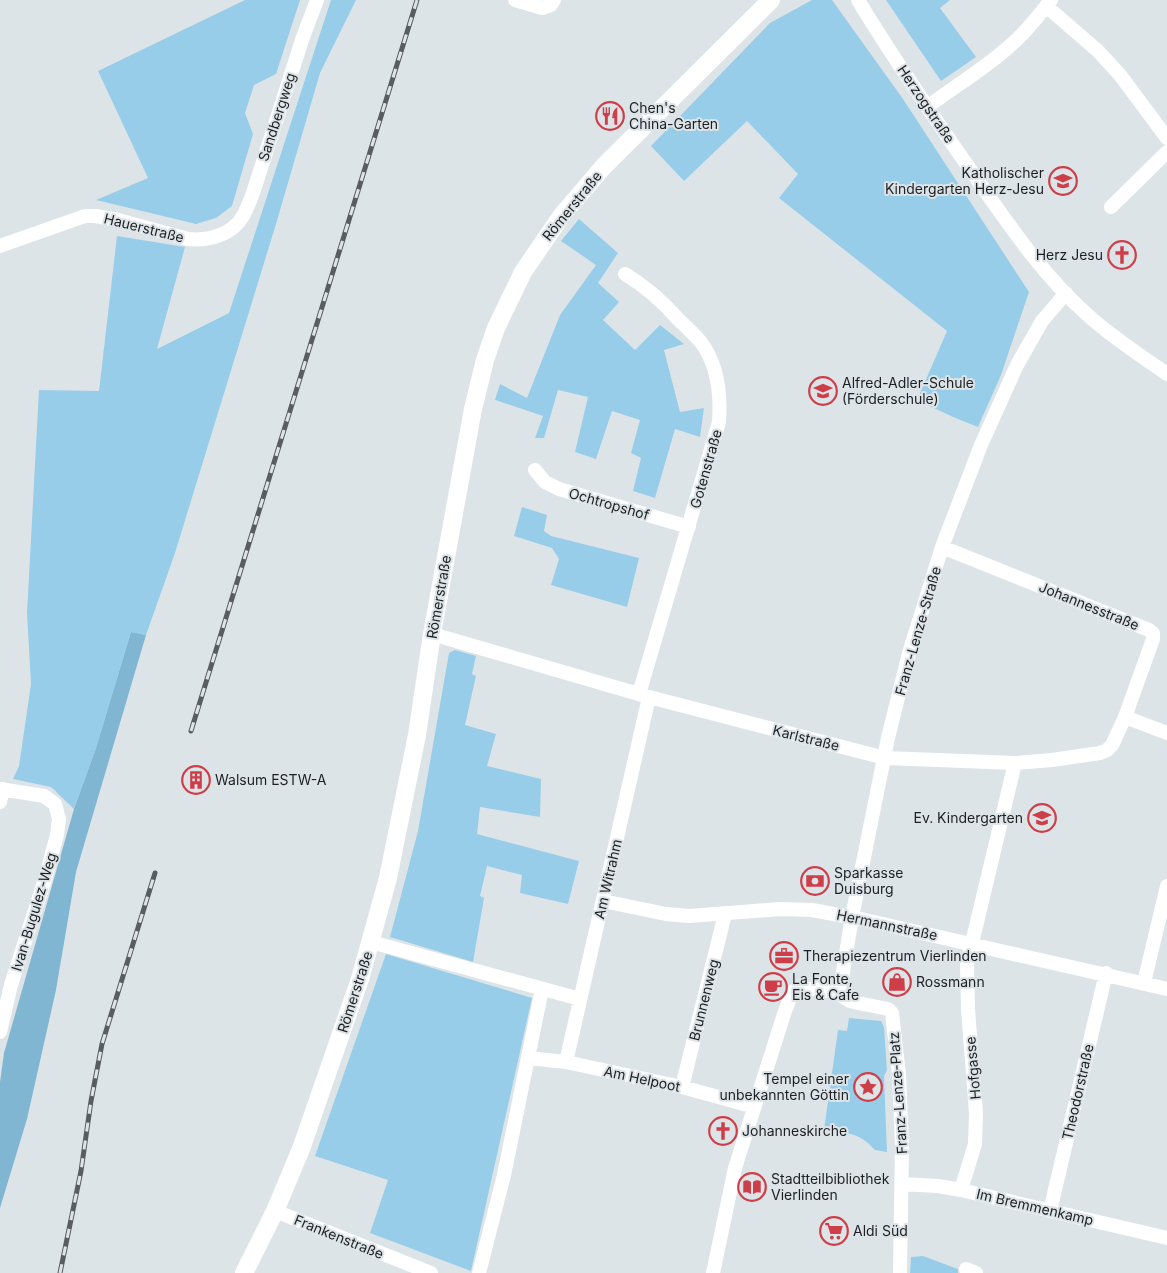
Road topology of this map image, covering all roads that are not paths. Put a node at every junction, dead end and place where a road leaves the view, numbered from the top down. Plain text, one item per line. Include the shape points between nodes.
1 (317, 0) edge
2 (515, 0) edge
3 (554, 0) edge
4 (771, 0) edge
5 (858, 0) edge
6 (1049, 3) edge
7 (927, 107) junction
8 (1167, 138) edge
9 (1167, 152) edge
10 (1111, 207) dead end
11 (231, 230) joint
12 (0, 246) edge
13 (625, 274) dead end
14 (1066, 294) junction
15 (1167, 374) edge
16 (535, 470) dead end
17 (689, 527) junction
18 (942, 547) junction
19 (432, 634) junction
20 (644, 695) junction
21 (1125, 717) junction
22 (1167, 733) edge
23 (885, 758) junction
24 (1015, 763) junction
25 (1, 793) edge
26 (1167, 886) edge
27 (603, 901) junction
28 (725, 914) junction
29 (852, 917) junction
30 (371, 942) junction
31 (972, 944) junction
32 (1106, 974) junction
33 (1144, 983) junction
34 (1167, 988) edge
35 (542, 989) junction
36 (837, 993) junction
37 (580, 999) junction
38 (0, 1032) edge
39 (528, 1058) junction
40 (566, 1062) junction
41 (682, 1087) junction
42 (755, 1107) junction
43 (902, 1184) junction
44 (962, 1190) junction
45 (275, 1211) junction
46 (1050, 1211) junction
47 (1167, 1238) edge
48 (244, 1273) edge
49 (431, 1273) edge
50 (479, 1273) edge
51 (713, 1273) edge
52 (900, 1273) edge

1 - 11 street, Sandbergweg via 252,194 243,216
2 - 3 street via 542,8
4 - 19 main road, Römerstraße via 604,166 554,225 522,272 496,328 475,400
5 - 7 street, Herzogstraße
6 - 7 street via 1012,44
6 - 8 street via 1120,75
7 - 14 street, Herzogstraße via 1014,232
9 - 10 street
11 - 12 street, Hauerstraße via 213,238 188,240 103,216 85,216
13 - 17 street, Gotenstraße via 646,287 701,342 717,376 719,422
14 - 15 street, Herzogstraße via 1090,318
14 - 18 street, Franz-Lenze-Straße via 1042,321 1017,366 985,436
16 - 17 street, Ochtropshof via 545,482 559,489
17 - 20 street, Gotenstraße
18 - 21 street, Johannesstraße via 1149,630 1153,639
18 - 23 street, Franz-Lenze-Straße via 909,653
19 - 20 street, Karlstraße
19 - 30 main road, Römerstraße via 395,848
20 - 23 street, Karlstraße
20 - 27 street, Am Witrahm
21 - 22 street
21 - 24 street, Karlstraße via 1112,745 1100,753
23 - 24 street, Karlstraße
23 - 29 street, Franz-Lenze-Straße
24 - 31 street, Hofgasse
25 - 38 street, Ivan-Bugulez-Weg via 44,796 55,804 59,819
26 - 33 street
27 - 28 street, Hermannstraße via 666,914
27 - 37 street, Am Witrahm
28 - 29 street, Hermannstraße via 780,909 812,910
28 - 41 street, Brunnenweg
29 - 31 street, Hermannstraße
29 - 36 street, Franz-Lenze-Straße
30 - 35 street
30 - 45 main road, Römerstraße via 301,1149
31 - 32 street, Hermannstraße
31 - 44 street, Hofgasse via 967,964 976,1136
32 - 33 street, Hermannstraße
32 - 46 street, Theodorstraße
33 - 34 street, Hermannstraße
35 - 37 street
35 - 39 street
36 - 42 street, Franz-Lenze-Platz via 808,988 794,990
36 - 43 street, Franz-Lenze-Platz via 850,1001 888,1009 892,1013 899,1074
37 - 40 street, Am Witrahm
39 - 40 street, Am Helpoot
39 - 50 street via 504,1175
40 - 41 street, Am Helpoot
41 - 42 street, Am Helpoot
42 - 51 street, Franz-Lenze-Platz via 735,1168
43 - 44 street, Im Bremmenkamp
43 - 52 street, Franz-Lenze-Platz
44 - 46 street, Im Bremmenkamp
45 - 48 main road, Römerstraße
45 - 49 street, Frankenstraße
46 - 47 street, Im Bremmenkamp

